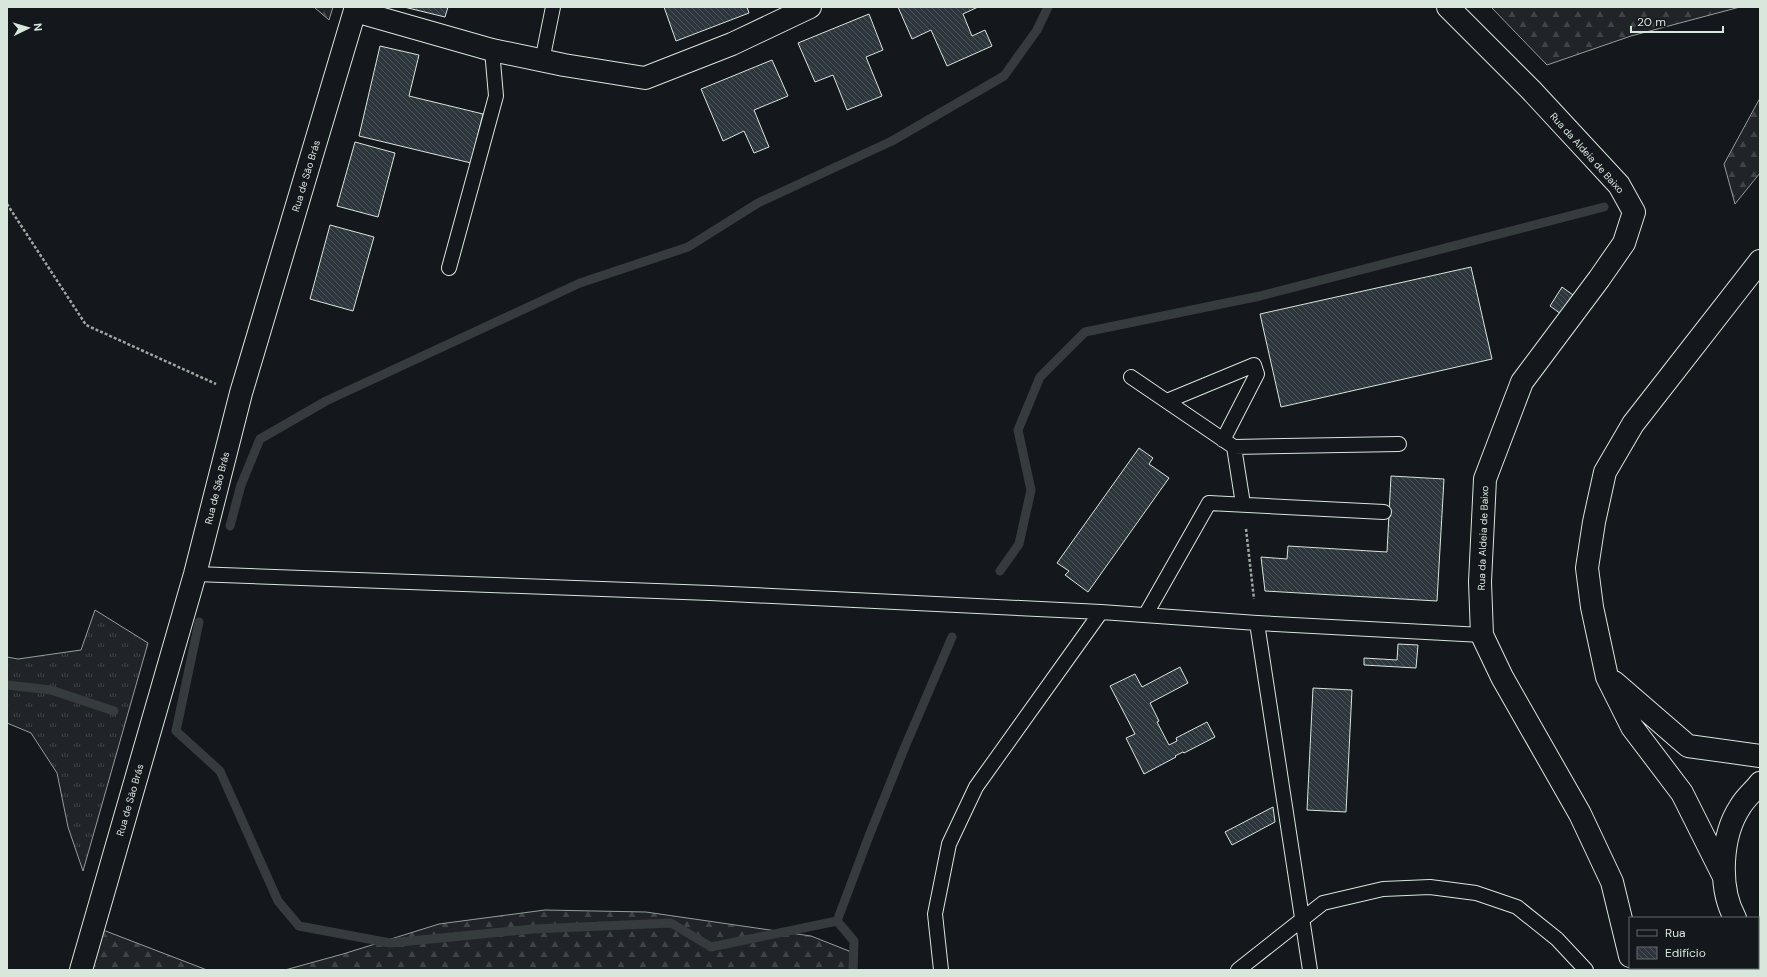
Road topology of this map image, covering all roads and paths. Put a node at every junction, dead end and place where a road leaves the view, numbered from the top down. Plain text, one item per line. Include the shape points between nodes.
1 (553, 7) edge
2 (810, 7) edge
3 (1448, 7) edge
4 (355, 9) edge
5 (492, 50) junction
6 (542, 61) junction
7 (7, 204) edge
8 (1760, 261) edge
9 (449, 268) dead end
10 (1131, 377) dead end
11 (241, 393) junction
12 (1167, 401) junction
13 (1229, 444) junction
14 (1399, 444) dead end
15 (1243, 504) junction
16 (1384, 512) dead end
17 (195, 574) junction
18 (1254, 594) dead end
19 (1101, 612) junction
20 (1146, 614) junction
21 (1257, 623) junction
22 (1482, 635) junction
23 (1607, 677) junction
24 (1760, 756) edge
25 (1760, 783) edge
26 (1723, 875) junction
27 (1735, 917) edge
28 (1302, 918) junction
29 (1629, 952) edge
30 (81, 970) edge
31 (941, 970) edge
32 (1238, 970) edge
33 (1310, 970) edge
34 (1586, 970) edge

1 - 6 lane
2 - 6 main road via 732,44 645,78
3 - 22 main road, Rua da Aldeia de Baixo via 1531,90 1619,186 1634,212 1624,243 1522,382 1485,479 1480,582
4 - 5 main road
4 - 11 main road, Rua de São Brás
5 - 6 main road
5 - 9 lane via 496,96
7 - 11 path via 86,325
8 - 23 main road via 1633,424 1605,472 1587,568 1592,607
10 - 12 lane
11 - 17 main road, Rua de São Brás
12 - 13 lane
12 - 13 lane via 1254,365 1257,374
13 - 14 lane
13 - 15 lane
15 - 16 lane
15 - 18 path
15 - 20 lane via 1209,503
17 - 19 lane via 710,593
17 - 30 main road, Rua de São Brás
19 - 20 lane
19 - 31 lane via 976,787 949,844 935,914
20 - 21 lane
21 - 22 lane
21 - 28 lane
22 - 29 main road, Rua da Aldeia de Baixo via 1502,677 1580,814 1612,882
23 - 24 main road via 1688,746
23 - 26 main road via 1632,727 1682,793
25 - 26 main road via 1740,807 1726,840
26 - 27 main road via 1730,908
28 - 32 lane
28 - 33 lane
28 - 34 lane via 1323,903 1383,889 1430,888 1476,893 1518,907 1557,939

